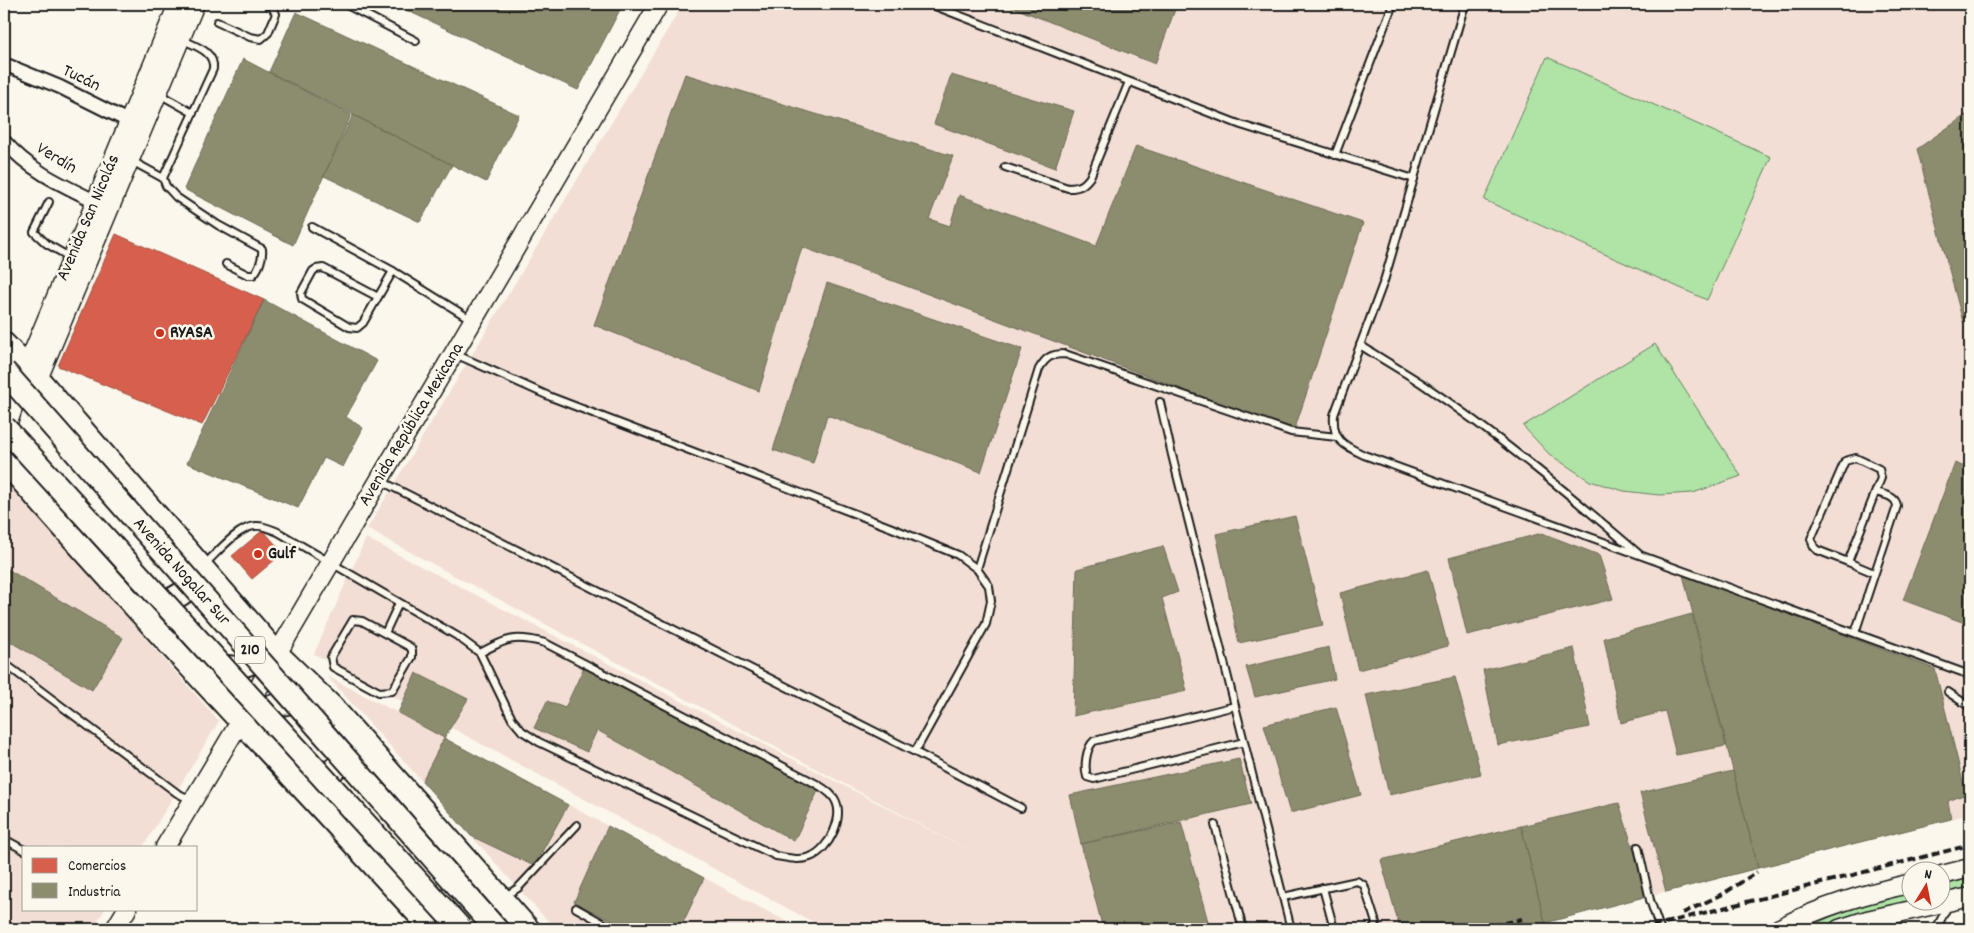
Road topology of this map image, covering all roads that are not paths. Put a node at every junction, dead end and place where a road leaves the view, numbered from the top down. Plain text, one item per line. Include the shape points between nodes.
1 (178, 4) edge
2 (195, 4) edge
3 (266, 4) edge
4 (345, 4) edge
5 (659, 4) edge
6 (930, 4) edge
7 (1393, 4) edge
8 (1465, 4) edge
9 (217, 22) dead end
10 (173, 36) junction
11 (416, 41) dead end
12 (4, 64) edge
13 (1129, 82) junction
14 (151, 89) junction
15 (193, 113) junction
16 (136, 125) junction
17 (4, 141) edge
18 (1336, 155) junction
19 (123, 156) junction
20 (1005, 166) dead end
21 (163, 178) junction
22 (1414, 179) junction
23 (95, 200) junction
24 (49, 202) dead end
25 (312, 227) dead end
26 (78, 261) junction
27 (226, 264) dead end
28 (393, 272) junction
29 (378, 297) junction
30 (474, 321) junction
31 (4, 344) edge
32 (1360, 345) junction
33 (454, 353) junction
34 (19, 377) edge
35 (1160, 402) dead end
36 (4, 427) edge
37 (4, 434) edge
38 (1337, 436) junction
39 (4, 460) edge
40 (380, 480) junction
41 (1876, 492) junction
42 (1642, 556) junction
43 (1848, 562) junction
44 (330, 563) junction
45 (201, 568) junction
46 (977, 569) junction
47 (1874, 573) junction
48 (129, 600) junction
49 (399, 603) junction
50 (385, 633) junction
51 (1855, 633) junction
52 (480, 653) junction
53 (277, 654) junction
54 (182, 658) junction
55 (4, 663) edge
56 (1970, 675) edge
57 (1948, 692) dead end
58 (1235, 706) junction
59 (332, 707) junction
60 (1970, 707) edge
61 (240, 722) junction
62 (1244, 742) junction
63 (915, 752) junction
64 (383, 767) junction
65 (192, 801) junction
66 (322, 808) junction
67 (1021, 808) dead end
68 (577, 825) dead end
69 (1215, 825) dead end
70 (4, 839) edge
71 (166, 846) edge
72 (1638, 847) dead end
73 (22, 849) edge
74 (1970, 868) edge
75 (1952, 872) edge
76 (1902, 885) edge
77 (1323, 888) junction
78 (1283, 897) junction
79 (1970, 897) edge
80 (501, 899) junction
81 (1952, 902) edge
82 (576, 908) dead end
83 (126, 910) edge
84 (1913, 910) edge
85 (1946, 910) edge
86 (115, 929) edge
87 (432, 929) edge
88 (461, 929) edge
89 (496, 929) edge
90 (528, 929) edge
91 (609, 929) edge
92 (1243, 929) edge
93 (1292, 929) edge
94 (1334, 929) edge
95 (1373, 929) edge
96 (1660, 929) edge
97 (1778, 929) edge
98 (1840, 929) edge
99 (1936, 929) edge

1 - 10 street, Avenida San Nicolás
2 - 10 street, Avenida San Nicolás
3 - 9 lane via 276,14 268,33 261,39
4 - 11 lane
5 - 30 street, Avenida República Mexicana
6 - 13 lane
7 - 18 lane
8 - 22 lane
10 - 14 street, Avenida San Nicolás
10 - 15 lane via 208,53 214,63
12 - 16 street, Tucán via 60,87
13 - 18 lane via 1240,125
13 - 20 lane via 1090,177 1084,184 1068,188
14 - 15 lane
14 - 16 street, Avenida San Nicolás
15 - 21 lane
16 - 19 street, Avenida San Nicolás
17 - 23 street, Verdín via 43,176
18 - 22 lane
19 - 21 lane
19 - 23 street, Avenida San Nicolás
19 - 26 street, Avenida San Nicolás
21 - 27 lane via 176,197 262,249 253,275
22 - 32 lane via 1384,282
23 - 26 street, Avenida San Nicolás
24 - 26 lane via 34,232 47,244
25 - 28 lane
26 - 34 street, Avenida San Nicolás
28 - 29 lane
28 - 30 lane
29 - 29 lane via 364,323 353,328 302,299 301,293 313,271 324,268
30 - 33 street, Avenida República Mexicana
31 - 34 highway
32 - 38 lane via 1334,415 1333,426
32 - 42 lane via 1476,422 1556,483
33 - 40 street, Avenida República Mexicana
33 - 46 lane via 550,397 900,532 958,556
34 - 37 street, Avenida San Nicolás
34 - 45 highway
34 - 89 highway, Avenida Nogalar Sur / 210, bridge
35 - 58 lane
36 - 88 highway, Avenida Nogalar Sur / 210, bridge
38 - 42 lane via 1346,446 1364,455
38 - 46 lane via 1291,432 1065,354 1052,354 1039,369
39 - 48 highway
40 - 44 street, Avenida República Mexicana
40 - 63 lane
41 - 43 lane
41 - 43 lane via 1881,478 1879,470 1856,458 1846,461 1811,539 1817,550
41 - 47 lane via 1892,498 1897,506
42 - 51 lane
43 - 47 lane
44 - 45 lane via 278,532 256,526 237,534
44 - 49 lane
44 - 53 street, Avenida República Mexicana
45 - 48 highway via 192,584 178,596 150,604
45 - 53 highway
46 - 63 lane via 989,586 991,602 986,624
47 - 51 lane
48 - 54 highway
49 - 50 lane
49 - 52 lane via 458,636
50 - 50 lane via 353,620 331,657 333,667 379,692 392,691 412,657 412,650
51 - 56 lane
52 - 52 lane via 512,719 522,731 539,742 776,856 794,860 812,856 830,837 837,821 834,798 800,775 546,643 512,638
53 - 54 highway via 236,668
53 - 59 highway
53 - 61 street, Avenida República Mexicana
54 - 61 highway
55 - 65 lane
57 - 60 lane
58 - 62 lane
58 - 62 lane via 1094,741 1088,749 1086,772 1094,779
59 - 61 highway via 289,702 259,711
59 - 64 highway
61 - 65 street, Avenida República Mexicana
61 - 66 highway
62 - 78 lane
63 - 67 lane
64 - 66 highway via 355,761 337,767 325,783
64 - 80 highway
65 - 71 street, Avenida República Mexicana
66 - 87 highway
68 - 80 lane via 518,888
69 - 92 lane
70 - 73 lane
72 - 96 lane
74 - 75 street
76 - 97 street via 1849,898
77 - 78 lane
77 - 94 lane
77 - 95 lane via 1357,881 1364,885 1376,923
78 - 93 lane
79 - 81 street
80 - 90 highway
82 - 91 lane
83 - 86 street
84 - 98 street
85 - 99 lane

